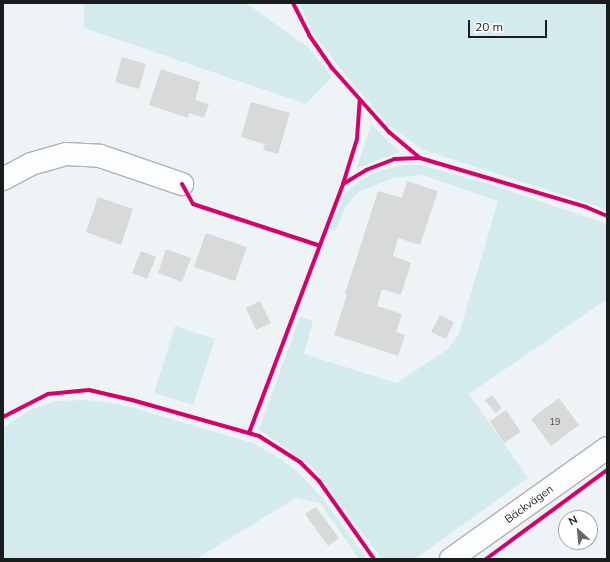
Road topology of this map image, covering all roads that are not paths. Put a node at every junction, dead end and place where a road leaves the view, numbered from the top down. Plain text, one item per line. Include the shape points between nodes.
1 (3, 179) edge
2 (182, 184) dead end
3 (607, 448) edge
4 (451, 559) edge

1 - 2 street via 31,164 66,154 100,156
3 - 4 street, Bäckvägen

